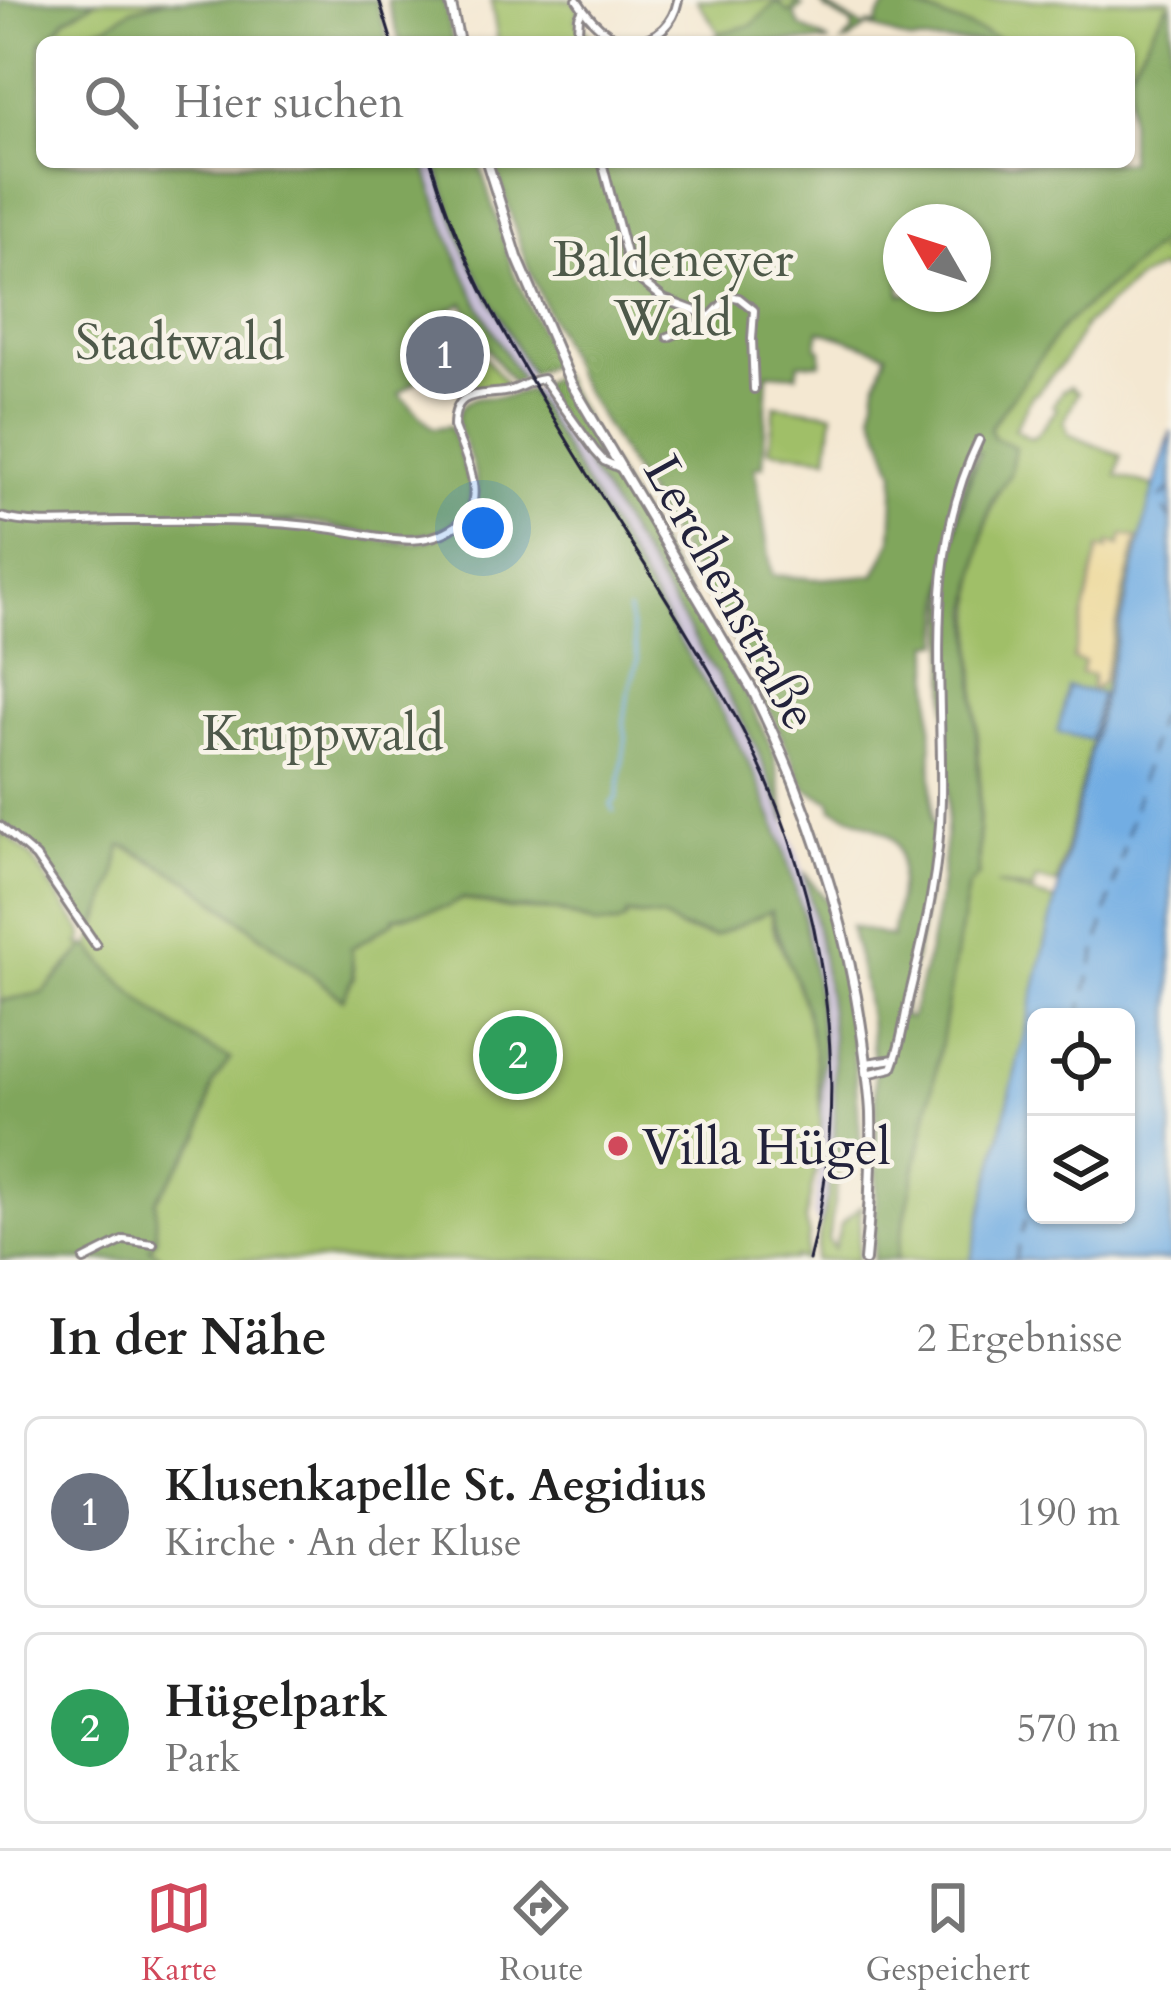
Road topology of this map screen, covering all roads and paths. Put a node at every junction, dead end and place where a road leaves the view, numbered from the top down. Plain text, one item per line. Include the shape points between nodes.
1 (450, 0) edge
2 (577, 0) edge
3 (678, 0) edge
4 (583, 10) junction
5 (458, 36) edge
6 (577, 36) edge
7 (612, 36) edge
8 (652, 36) edge
9 (489, 168) edge
10 (604, 168) edge
11 (712, 317) junction
12 (668, 337) dead end
13 (754, 389) dead end
14 (979, 440) dead end
15 (622, 469) junction
16 (0, 517) edge
17 (0, 826) edge
18 (96, 945) dead end
19 (866, 1068) junction
20 (153, 1244) dead end
21 (84, 1260) edge
22 (865, 1260) edge

1 - 5 main road
2 - 4 street
3 - 8 street via 665,29
4 - 6 street
4 - 7 street
9 - 15 main road, Lerchenstraße via 536,306
10 - 11 street via 631,273 664,299
11 - 12 street
11 - 13 street via 730,296 754,310
14 - 19 street via 958,492 942,575 941,799 925,932 896,1059 892,1068
15 - 16 street via 595,452 543,380 534,379 471,394 458,405 453,419 473,504 460,522 427,538 401,542 306,523
15 - 19 main road, Lerchenstraße via 778,742 833,898
17 - 18 street via 36,857
19 - 22 main road, Lerchenstraße
20 - 21 street via 124,1240

